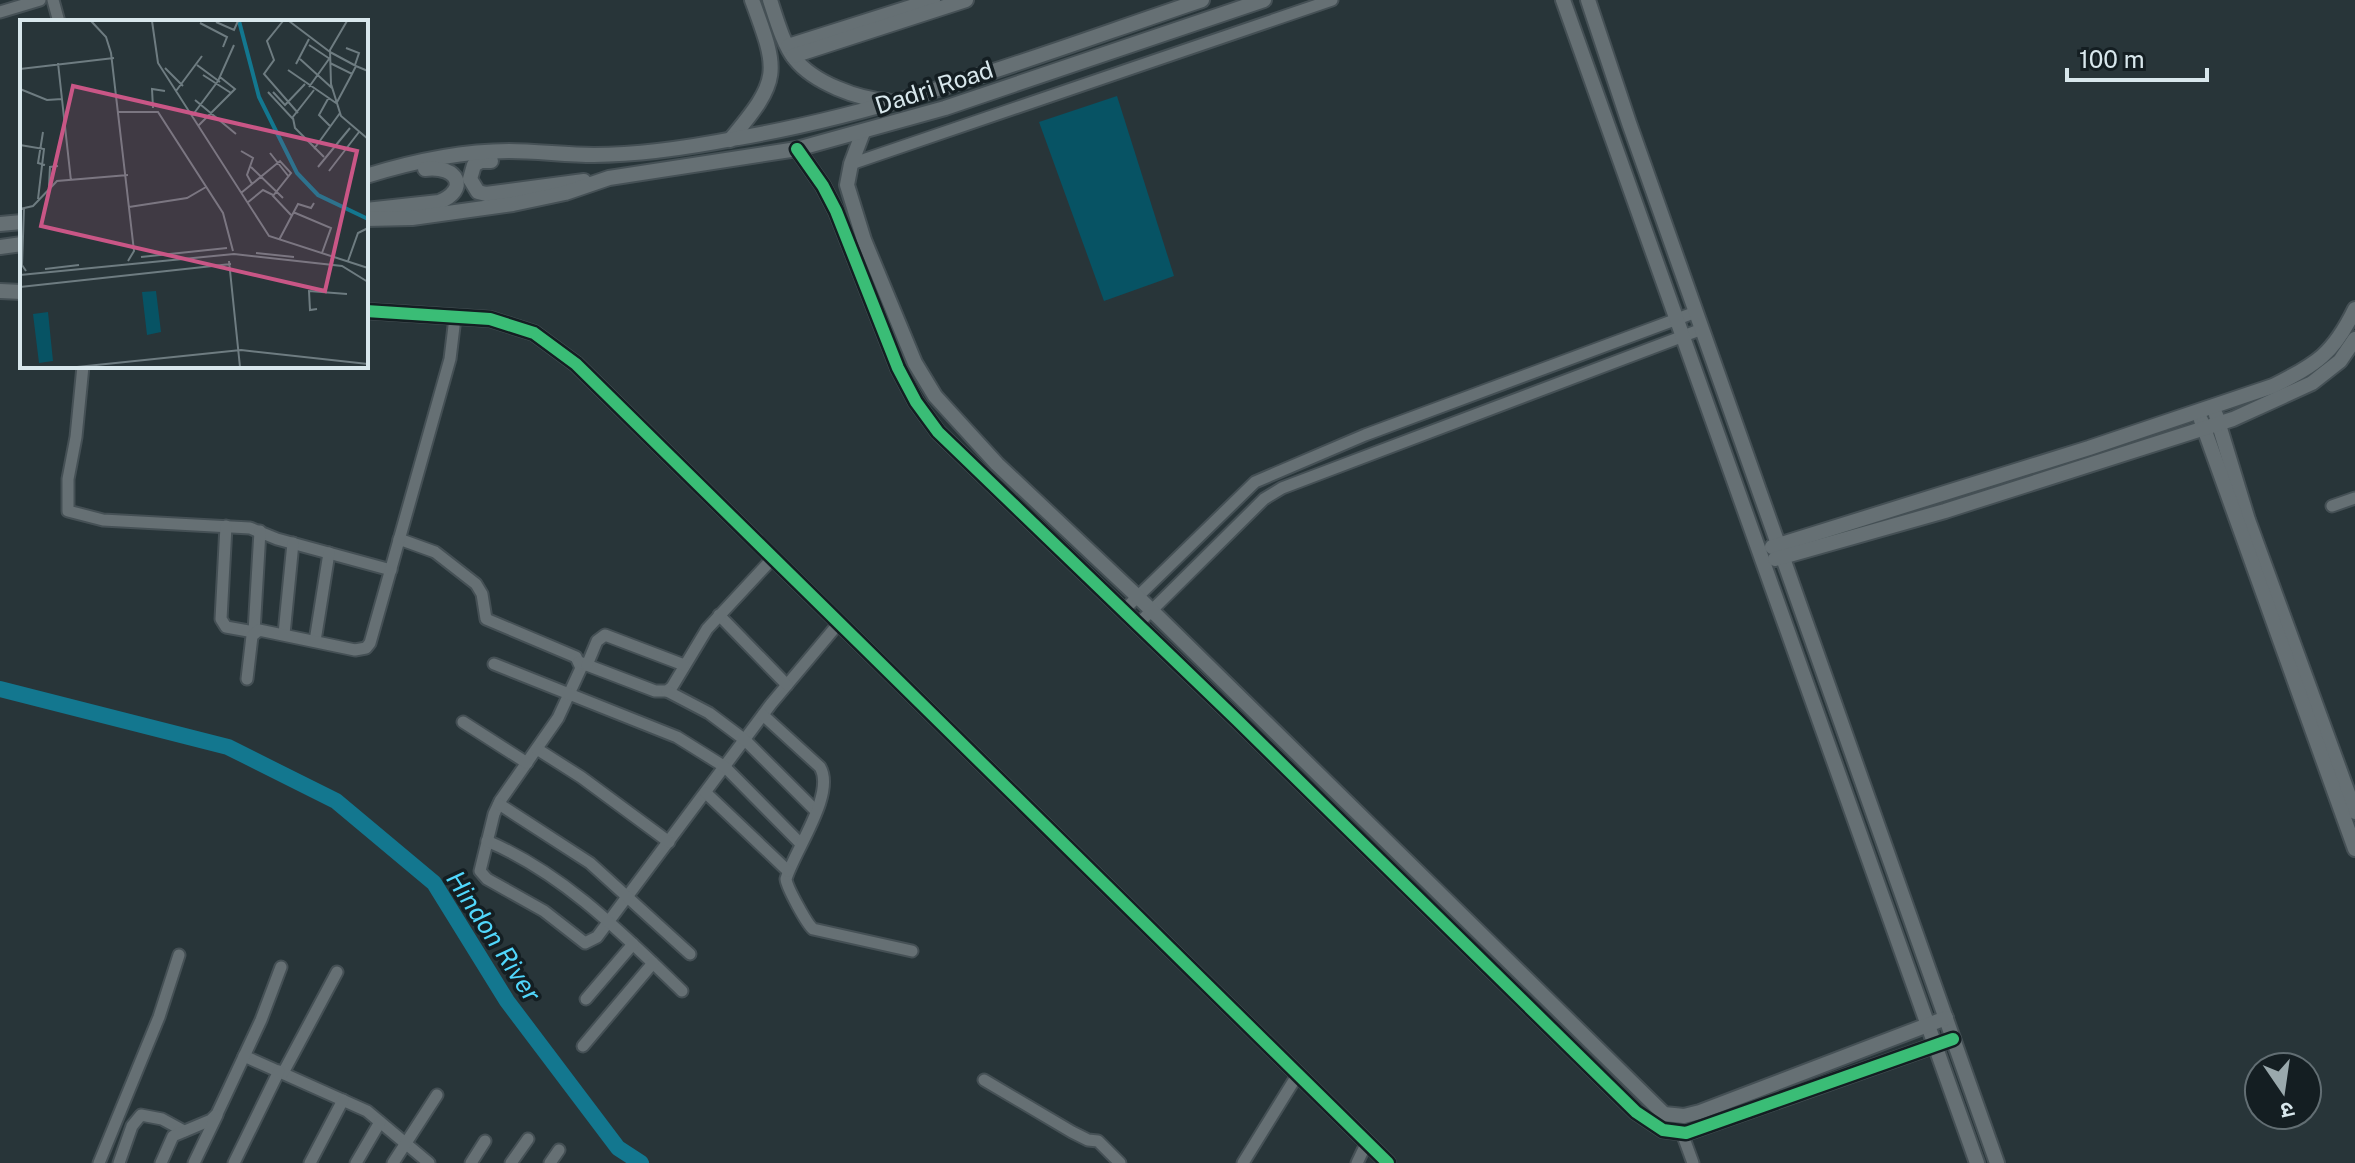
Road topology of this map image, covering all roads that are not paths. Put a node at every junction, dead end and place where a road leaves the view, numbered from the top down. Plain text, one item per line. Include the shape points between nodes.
1 (40, 0) edge
2 (53, 0) edge
3 (752, 0) edge
4 (770, 0) edge
5 (933, 0) edge
6 (966, 0) edge
7 (1202, 0) edge
8 (1264, 0) edge
9 (1332, 0) edge
10 (1563, 0) edge
11 (1588, 0) edge
12 (0, 12) edge
13 (58, 20) edge
14 (791, 51) junction
15 (895, 102) junction
16 (1629, 123) junction
17 (1609, 130) junction
18 (863, 132) junction
19 (730, 140) junction
20 (797, 149) junction
21 (595, 155) junction
22 (851, 164) junction
23 (368, 177) edge
24 (368, 178) edge
25 (609, 178) junction
26 (368, 210) edge
27 (368, 219) edge
28 (20, 222) edge
29 (0, 224) edge
30 (20, 244) edge
31 (0, 247) edge
32 (0, 291) edge
33 (20, 292) edge
34 (2355, 309) edge
35 (368, 311) edge
36 (1696, 312) junction
37 (455, 318) junction
38 (1678, 319) junction
39 (1702, 329) junction
40 (1683, 335) junction
41 (2355, 339) edge
42 (83, 368) edge
43 (2214, 407) junction
44 (2198, 412) junction
45 (2210, 425) junction
46 (2355, 498) edge
47 (2332, 506) dead end
48 (226, 526) junction
49 (260, 531) junction
50 (399, 539) junction
51 (293, 543) junction
52 (1780, 551) junction
53 (329, 553) junction
54 (1762, 557) junction
55 (773, 558) junction
56 (391, 570) junction
57 (1138, 597) junction
58 (1124, 610) junction
59 (1151, 612) junction
60 (719, 615) junction
61 (839, 623) junction
62 (1138, 624) junction
63 (254, 632) junction
64 (284, 634) junction
65 (315, 641) junction
66 (494, 664) dead end
67 (583, 664) junction
68 (684, 665) junction
69 (247, 679) dead end
70 (787, 685) junction
71 (667, 691) junction
72 (570, 692) junction
73 (763, 715) junction
74 (463, 722) dead end
75 (745, 740) junction
76 (537, 749) junction
77 (527, 763) junction
78 (725, 767) junction
79 (706, 793) junction
80 (499, 804) junction
81 (816, 811) junction
82 (2355, 812) edge
83 (487, 841) junction
84 (669, 842) junction
85 (801, 844) junction
86 (2355, 849) edge
87 (788, 871) junction
88 (628, 896) junction
89 (609, 921) junction
90 (633, 944) junction
91 (912, 951) dead end
92 (690, 954) dead end
93 (179, 955) dead end
94 (653, 963) junction
95 (281, 967) dead end
96 (337, 972) dead end
97 (682, 991) dead end
98 (586, 999) dead end
99 (1946, 1018) junction
100 (1928, 1025) junction
101 (1953, 1039) junction
102 (1935, 1044) junction
103 (583, 1046) dead end
104 (244, 1056) junction
105 (281, 1072) junction
106 (1298, 1074) junction
107 (984, 1080) dead end
108 (437, 1095) dead end
109 (343, 1100) junction
110 (217, 1114) junction
111 (1674, 1116) junction
112 (380, 1122) junction
113 (184, 1131) junction
114 (1678, 1133) junction
115 (528, 1139) dead end
116 (485, 1141) dead end
117 (1367, 1142) junction
118 (404, 1144) junction
119 (559, 1150) dead end
120 (99, 1163) edge
121 (119, 1163) edge
122 (161, 1163) edge
123 (194, 1163) edge
124 (234, 1163) edge
125 (310, 1163) edge
126 (356, 1163) edge
127 (393, 1163) edge
128 (429, 1163) edge
129 (471, 1163) edge
130 (511, 1163) edge
131 (550, 1163) edge
132 (1120, 1163) edge
133 (1243, 1163) edge
134 (1357, 1163) edge
135 (1388, 1163) edge
136 (1693, 1163) edge
137 (1977, 1163) edge
138 (1997, 1163) edge

1 - 12 street
2 - 13 street
3 - 19 street via 773,57 771,74 758,106
4 - 14 street
5 - 14 street
6 - 14 street
7 - 15 street, Dadri Road
8 - 18 street, Dadri Road
9 - 22 street
10 - 17 street
11 - 16 street
14 - 15 street via 818,77 842,90
15 - 19 street, Dadri Road
16 - 17 street
16 - 36 street
17 - 38 street
18 - 20 street, Dadri Road
18 - 22 street
19 - 21 street, Dadri Road
20 - 25 street, Dadri Road
20 - 58 street via 836,211 916,402 938,432
21 - 23 street, Dadri Road via 506,151 433,160
21 - 25 street, Dadri Road via 481,161 470,179 478,192 486,194
22 - 57 street via 847,185 864,240 915,363 935,396 997,464
24 - 26 street, Dadri Road via 442,167 456,180 455,190 439,202
25 - 27 street, Dadri Road via 513,204
28 - 29 street
30 - 31 street
32 - 33 street
34 - 43 street via 2329,353 2273,386
35 - 37 street
36 - 38 street
36 - 39 street
37 - 50 street via 450,359
37 - 55 street via 490,319 534,333 576,364
38 - 40 street
38 - 57 street via 1365,435 1255,482
39 - 40 street
39 - 52 street
40 - 54 street
40 - 59 street via 1282,488 1264,499
41 - 45 street via 2340,361 2312,383
42 - 48 street via 68,511 103,520
43 - 44 street
43 - 45 street
44 - 45 street
44 - 52 street
45 - 52 street via 1945,511
45 - 82 street
45 - 86 street
46 - 47 street
48 - 49 street
48 - 63 street via 223,624
49 - 51 street
49 - 63 street
50 - 56 street
50 - 67 street via 435,552 476,584 486,619
51 - 53 street
51 - 64 street
52 - 54 street
52 - 99 street
53 - 56 street
53 - 65 street
54 - 100 street
55 - 60 street
55 - 61 street
56 - 65 street via 366,648
57 - 58 street
57 - 59 street
58 - 62 street
59 - 62 street
59 - 111 street via 1664,1114
60 - 68 street
60 - 70 street
61 - 70 street
61 - 106 street
62 - 114 street via 1636,1112
63 - 64 street
63 - 69 street
64 - 65 street
66 - 72 street
67 - 68 street via 605,635
67 - 71 street
67 - 72 street
68 - 71 street
70 - 73 street
71 - 75 street
72 - 76 street
72 - 78 street via 677,737
73 - 75 street
73 - 81 street via 824,774
74 - 77 street
75 - 78 street
75 - 81 street
76 - 77 street
76 - 84 street
77 - 80 street
78 - 79 street
78 - 85 street
79 - 84 street
79 - 87 street
80 - 83 street
80 - 88 street via 590,863
81 - 85 street
83 - 89 street via 520,855
83 - 89 street via 483,876 544,911 580,942 591,942
84 - 88 street
85 - 87 street
87 - 91 street via 787,888 813,929
88 - 89 street
88 - 92 street
89 - 90 street
90 - 94 street
90 - 98 street
93 - 120 street
94 - 97 street
94 - 103 street
95 - 104 street
96 - 105 street
99 - 100 street
99 - 101 street
100 - 102 street
100 - 111 street via 1700,1112
101 - 102 street
101 - 138 street
102 - 114 street
102 - 137 street
104 - 105 street
104 - 110 street
105 - 109 street
105 - 124 street
106 - 117 street
106 - 133 street
107 - 132 street via 1082,1138 1098,1141
108 - 118 street
109 - 112 street
109 - 125 street
110 - 113 street
110 - 123 street
111 - 114 street
112 - 118 street
112 - 126 street
113 - 121 street via 141,1115
113 - 122 street via 170,1140
114 - 136 street
115 - 130 street
116 - 129 street
117 - 134 street
117 - 135 street
118 - 127 street
118 - 128 street
119 - 131 street

